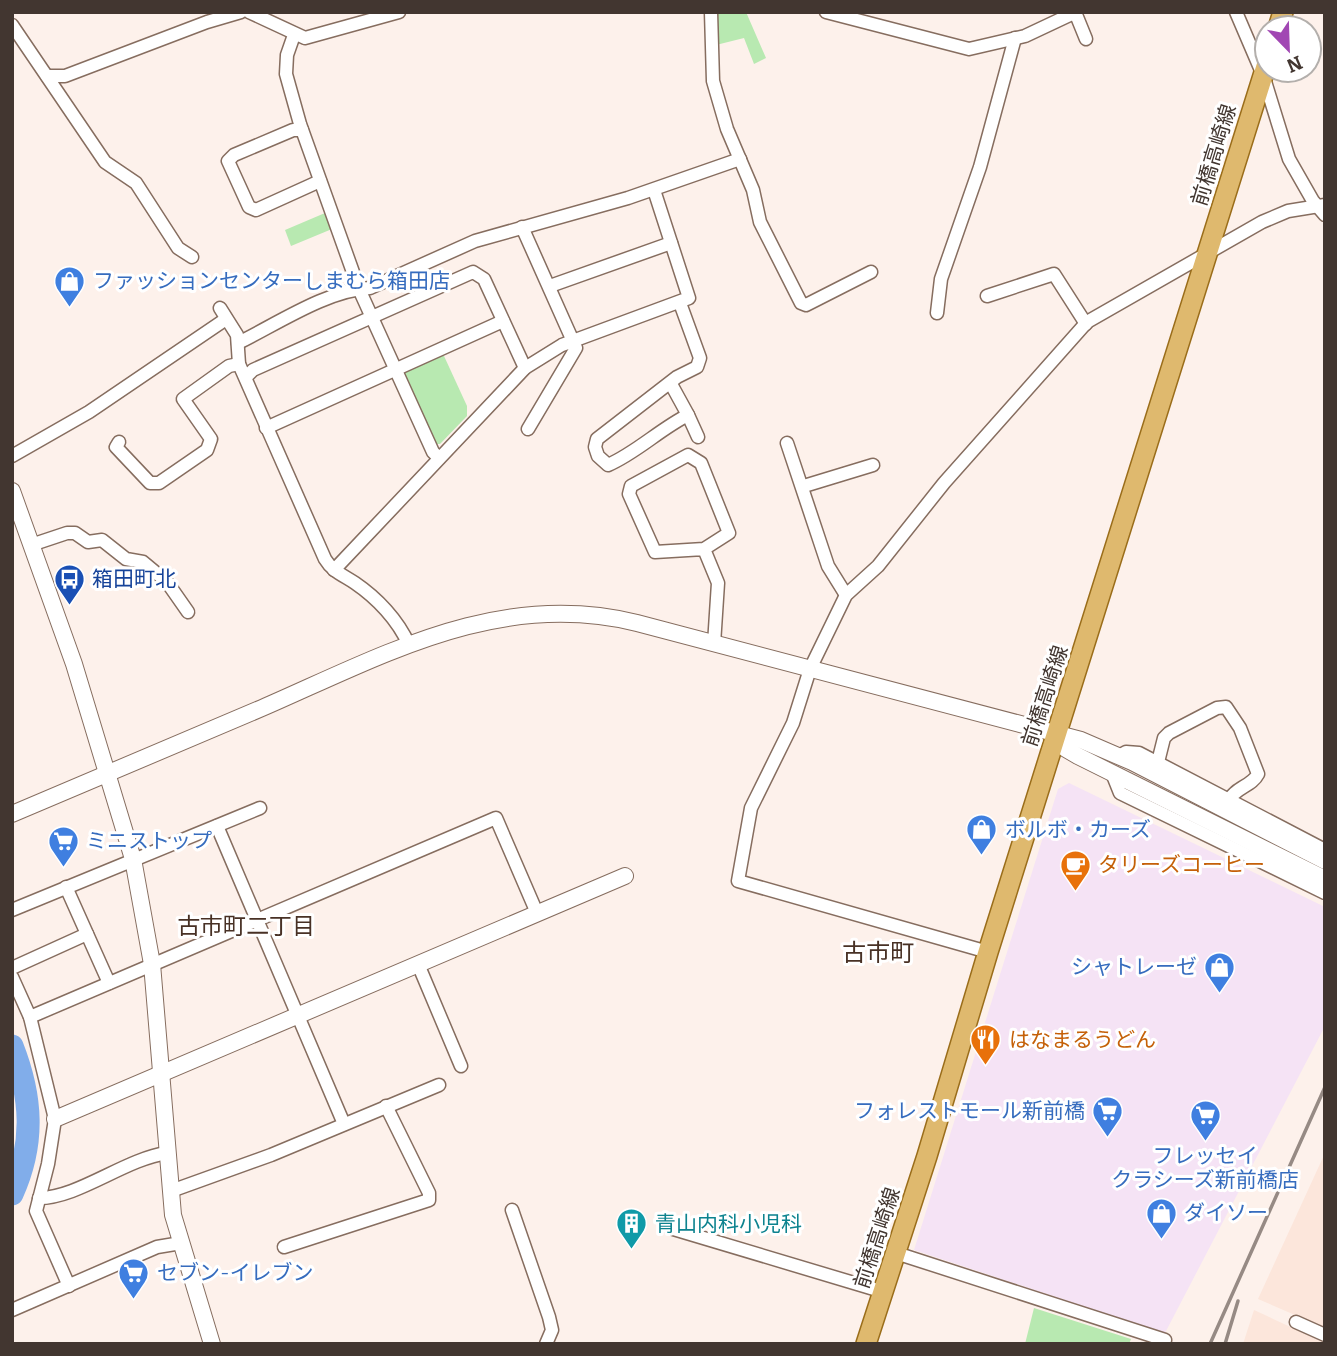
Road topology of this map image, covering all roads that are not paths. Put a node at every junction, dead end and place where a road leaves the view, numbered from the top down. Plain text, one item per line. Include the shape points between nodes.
1 (241, 12) edge
2 (249, 12) edge
3 (399, 12) edge
4 (711, 12) edge
5 (826, 12) edge
6 (1075, 12) edge
7 (1236, 12) edge
8 (12, 24) edge
9 (294, 35) junction
10 (1015, 38) junction
11 (1086, 39) dead end
12 (1253, 45) edge
13 (47, 76) junction
14 (1260, 84) edge
15 (1269, 84) edge
16 (302, 130) junction
17 (740, 159) junction
18 (320, 181) junction
19 (654, 190) junction
20 (1323, 209) edge
21 (522, 228) junction
22 (671, 243) junction
23 (1207, 253) junction
24 (192, 257) dead end
25 (871, 272) dead end
26 (550, 286) junction
27 (359, 289) junction
28 (987, 296) dead end
29 (680, 303) junction
30 (937, 313) dead end
31 (372, 317) junction
32 (503, 321) junction
33 (1086, 324) junction
34 (574, 340) junction
35 (239, 342) junction
36 (239, 364) junction
37 (395, 369) junction
38 (525, 369) junction
39 (247, 376) junction
40 (671, 384) junction
41 (688, 415) junction
42 (266, 428) junction
43 (528, 429) dead end
44 (698, 437) dead end
45 (119, 442) dead end
46 (787, 443) dead end
47 (12, 456) edge
48 (439, 458) junction
49 (873, 465) dead end
50 (804, 486) junction
51 (12, 491) edge
52 (31, 545) junction
53 (704, 548) junction
54 (334, 570) junction
55 (846, 595) junction
56 (188, 612) dead end
57 (714, 644) junction
58 (409, 645) junction
59 (810, 669) junction
60 (1056, 735) junction
61 (1125, 759) junction
62 (1158, 762) junction
63 (109, 773) junction
64 (1119, 778) junction
65 (1229, 800) junction
66 (260, 808) dead end
67 (12, 814) edge
68 (217, 826) junction
69 (1325, 850) edge
70 (133, 859) junction
71 (1325, 861) edge
72 (625, 876) dead end
73 (1325, 879) edge
74 (66, 887) junction
75 (1325, 893) edge
76 (12, 910) edge
77 (537, 913) junction
78 (257, 920) junction
79 (87, 934) junction
80 (988, 951) junction
81 (152, 964) junction
82 (418, 964) junction
83 (12, 968) edge
84 (12, 977) edge
85 (109, 983) junction
86 (298, 1016) junction
87 (30, 1017) junction
88 (461, 1066) dead end
89 (163, 1072) junction
90 (439, 1085) dead end
91 (386, 1106) junction
92 (55, 1119) junction
93 (344, 1124) junction
94 (167, 1153) junction
95 (171, 1191) junction
96 (39, 1198) junction
97 (512, 1210) dead end
98 (670, 1228) dead end
99 (181, 1243) junction
100 (284, 1247) dead end
101 (896, 1253) junction
102 (69, 1286) junction
103 (884, 1292) junction
104 (12, 1310) edge
105 (1296, 1322) dead end
106 (1325, 1335) edge
107 (1165, 1340) dead end
108 (212, 1344) edge
109 (546, 1344) edge
110 (866, 1344) edge

1 - 13 street via 65,76
2 - 9 street
3 - 9 street via 309,38
4 - 17 street via 713,81
5 - 10 street via 969,49
6 - 10 street
6 - 11 street
7 - 12 street
8 - 13 street
9 - 16 street via 286,74
10 - 30 street via 980,167 941,279
13 - 24 street via 104,162 136,183 178,248
14 - 23 main road, 前橋高崎線
15 - 20 street via 1289,159
16 - 18 street
16 - 18 street via 281,135 229,161 249,207 256,209
17 - 19 street
17 - 25 street via 764,231 803,306
18 - 27 street
19 - 21 street
19 - 22 street
20 - 23 street via 1288,211
21 - 26 street
21 - 27 street via 464,245
22 - 26 street
22 - 29 street via 689,294
23 - 33 street
23 - 60 main road, 前橋高崎線
26 - 34 street
27 - 31 street
27 - 35 street via 320,302
28 - 33 street via 1054,274
29 - 34 street
29 - 40 street via 700,358 697,367
31 - 32 street via 472,272 484,279
31 - 37 street
31 - 39 street
32 - 37 street
32 - 38 street
33 - 55 street via 944,483 878,566
34 - 38 street
34 - 43 street via 572,359
35 - 36 street
35 - 47 street via 223,313 89,412
36 - 39 street
36 - 45 street via 229,366 183,399 211,439 207,450 159,482 150,483 116,447
37 - 42 street
37 - 48 street
38 - 48 street
39 - 42 street
40 - 41 street
40 - 41 street via 597,439 598,456 608,465 616,462
41 - 44 street
42 - 54 street
46 - 50 street
48 - 54 street
49 - 50 street
50 - 55 street via 828,566
51 - 52 street
52 - 56 street via 67,533 88,542 102,540 126,559 144,562 167,582
52 - 63 street
53 - 53 street via 654,552 629,494 631,485 688,455 696,457 729,533
53 - 57 street via 718,583
54 - 58 street via 394,618
55 - 59 street
57 - 58 street via 620,619 560,614 495,619 433,634
57 - 59 street
58 - 63 street
59 - 60 street
59 - 80 street via 793,723 751,808 738,881
60 - 61 street
60 - 64 street via 1066,749
60 - 80 main road, 前橋高崎線
61 - 62 street via 1134,751
61 - 71 street
62 - 65 street
62 - 65 street via 1166,735 1226,707 1240,728 1258,774
63 - 67 street
63 - 70 street
64 - 73 street
64 - 75 street via 1120,793
65 - 69 street
66 - 68 street
68 - 70 street
68 - 78 street
70 - 74 street
70 - 81 street
72 - 77 street
74 - 76 street
74 - 79 street
77 - 78 street via 496,818
77 - 82 street
78 - 81 street
78 - 86 street
79 - 83 street
79 - 85 street
80 - 101 main road, 前橋高崎線
81 - 85 street
81 - 89 street
82 - 86 street
82 - 88 street
84 - 87 street
85 - 87 street
86 - 89 street
86 - 93 street
87 - 92 street
89 - 92 street
89 - 94 street
90 - 91 street
91 - 93 street
91 - 100 street via 429,1200
92 - 96 street
93 - 95 street
94 - 95 street
94 - 96 street via 145,1157
95 - 99 street
96 - 102 street via 36,1211
97 - 109 street via 552,1330
98 - 103 street
99 - 102 street via 157,1247
99 - 108 street
101 - 103 main road, 前橋高崎線
101 - 107 street
102 - 104 street
103 - 110 main road, 前橋高崎線
105 - 106 street

